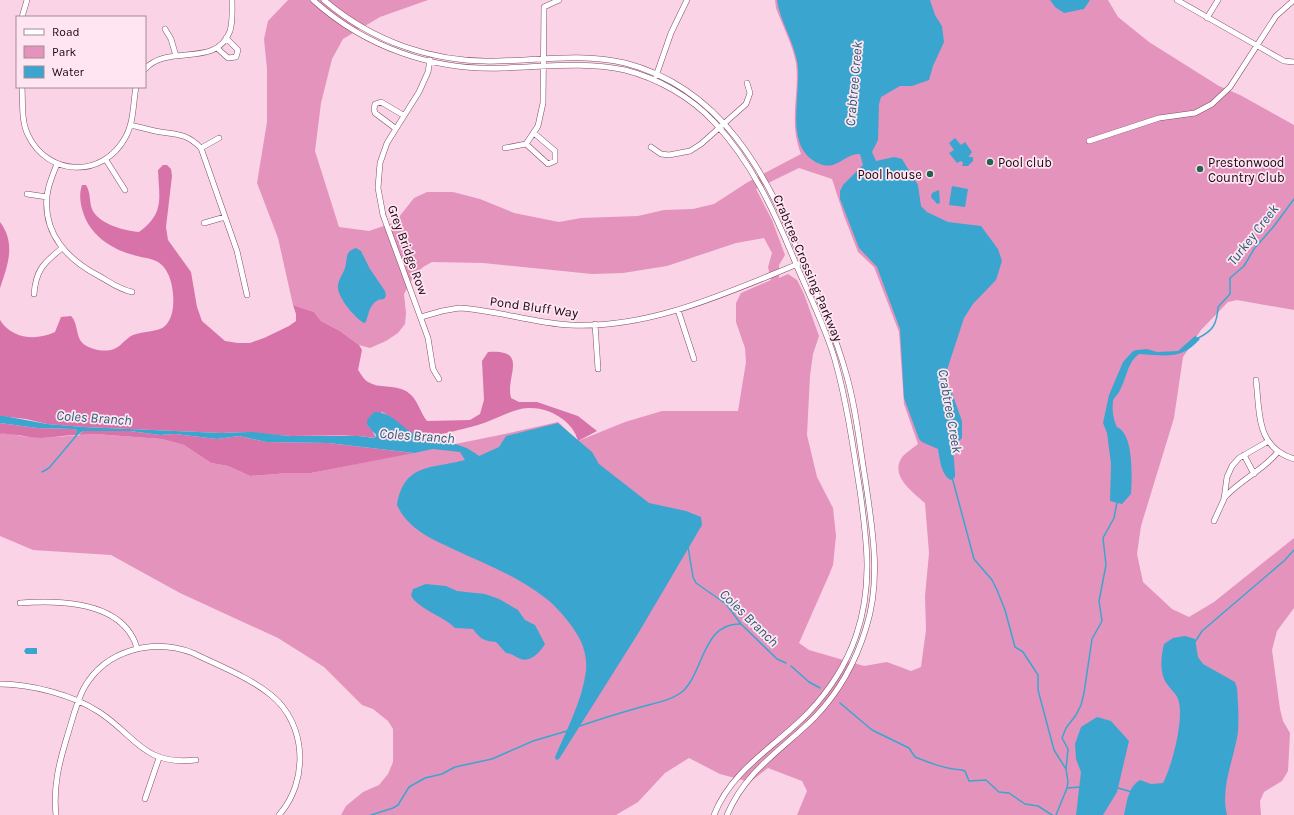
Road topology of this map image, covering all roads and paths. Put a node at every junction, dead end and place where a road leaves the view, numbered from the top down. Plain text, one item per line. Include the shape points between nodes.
1 (27, 0) edge
2 (232, 0) edge
3 (313, 0) edge
4 (324, 0) edge
5 (559, 0) edge
6 (687, 0) edge
7 (1177, 0) edge
8 (1218, 0) edge
9 (1294, 0) edge
10 (22, 16) edge
11 (1207, 18) junction
12 (164, 29) dead end
13 (226, 38) junction
14 (1257, 47) junction
15 (217, 48) junction
16 (432, 55) junction
17 (176, 56) junction
18 (544, 58) junction
19 (430, 61) junction
20 (1294, 62) edge
21 (544, 66) junction
22 (146, 68) edge
23 (657, 74) junction
24 (655, 81) junction
25 (747, 83) dead end
26 (22, 88) edge
27 (136, 88) edge
28 (403, 115) junction
29 (724, 124) junction
30 (130, 125) junction
31 (395, 128) junction
32 (719, 128) junction
33 (534, 134) junction
34 (219, 138) dead end
35 (1089, 141) dead end
36 (526, 144) junction
37 (650, 147) dead end
38 (201, 148) junction
39 (505, 148) dead end
40 (106, 160) junction
41 (57, 164) junction
42 (125, 190) dead end
43 (27, 194) dead end
44 (47, 197) junction
45 (225, 217) junction
46 (204, 223) dead end
47 (62, 248) junction
48 (803, 262) junction
49 (796, 265) junction
50 (132, 292) dead end
51 (34, 294) dead end
52 (247, 296) dead end
53 (678, 310) junction
54 (421, 317) junction
55 (595, 324) junction
56 (694, 359) dead end
57 (598, 369) dead end
58 (438, 379) dead end
59 (1256, 380) dead end
60 (1267, 442) junction
61 (1277, 452) junction
62 (1244, 455) junction
63 (1294, 459) edge
64 (1254, 474) junction
65 (1224, 499) junction
66 (1214, 521) dead end
67 (20, 603) dead end
68 (137, 648) junction
69 (0, 684) edge
70 (78, 701) junction
71 (159, 758) junction
72 (196, 760) dead end
73 (145, 799) dead end
74 (56, 815) edge
75 (279, 815) edge
76 (714, 815) edge
77 (727, 815) edge

1 - 10 street
2 - 13 street via 231,25
3 - 19 street, Crabtree Crossing Parkway via 342,23 377,44
4 - 16 street, Crabtree Crossing Parkway via 353,22 373,33
5 - 18 street via 544,7
6 - 23 street via 671,33
7 - 11 street
8 - 11 street
9 - 14 street via 1276,16
11 - 14 street
12 - 17 street via 171,39
13 - 15 street
13 - 15 street via 236,46 236,57 228,58
14 - 20 street via 1284,61
14 - 35 street via 1230,87 1212,104 1195,113 1159,118
15 - 17 street via 204,53
16 - 18 street, Crabtree Crossing Parkway via 482,61
16 - 19 street, Grey Bridge Row
17 - 22 street via 163,58
18 - 21 street
18 - 23 street, Crabtree Crossing Parkway via 609,60
19 - 21 street, Crabtree Crossing Parkway via 477,69
19 - 28 street, Grey Bridge Row via 422,86
21 - 24 street, Crabtree Crossing Parkway via 599,66 626,71
21 - 33 street via 541,116
23 - 24 street
23 - 29 street, Crabtree Crossing Parkway via 693,96
24 - 32 street, Crabtree Crossing Parkway via 695,105
25 - 29 street via 749,99
26 - 41 street via 23,118 27,134 41,153
27 - 30 street
28 - 31 street, Grey Bridge Row
28 - 31 street via 385,103 375,104 375,113
29 - 32 street
29 - 48 street, Crabtree Crossing Parkway via 765,179
30 - 38 street via 181,134
30 - 40 street via 122,144
31 - 54 street, Grey Bridge Row via 380,163 380,204
32 - 37 street via 701,144 682,153 664,155
32 - 49 street, Crabtree Crossing Parkway via 757,180 776,216
33 - 36 street
33 - 36 street via 555,151 555,161 548,164
34 - 38 street
36 - 39 street
38 - 45 street
40 - 41 street via 80,167
40 - 42 street
41 - 44 street
43 - 44 street
44 - 47 street via 51,226
45 - 46 street
45 - 52 street via 237,251
47 - 50 street via 81,266 111,282 115,287
47 - 51 street via 40,269 36,277
48 - 49 street, Pond Bluff Way
48 - 77 street, Crabtree Crossing Parkway via 838,346 856,418 874,535 872,605 856,655 834,694 812,719 753,773
49 - 53 street, Pond Bluff Way
49 - 76 street, Crabtree Crossing Parkway via 827,338 846,404 867,544 866,592 853,644 834,680 806,714 738,776 725,792
53 - 55 street, Pond Bluff Way
53 - 56 street
54 - 55 street, Pond Bluff Way via 459,308 552,323
54 - 58 street, Grey Bridge Row via 430,346 433,369
55 - 57 street
59 - 60 street via 1260,419
60 - 61 street
60 - 62 street
61 - 63 street
61 - 64 street
62 - 64 street
62 - 65 street via 1230,470
64 - 65 street via 1240,483
65 - 66 street
67 - 68 street via 68,603 90,607 120,623 131,633
68 - 70 street via 122,654 100,669 88,682
68 - 75 street via 155,646 182,649 249,681 278,701 295,730 300,760 297,784
69 - 70 street via 34,689
70 - 71 street via 100,713 141,749
70 - 74 street via 57,772
71 - 72 street
71 - 73 street

